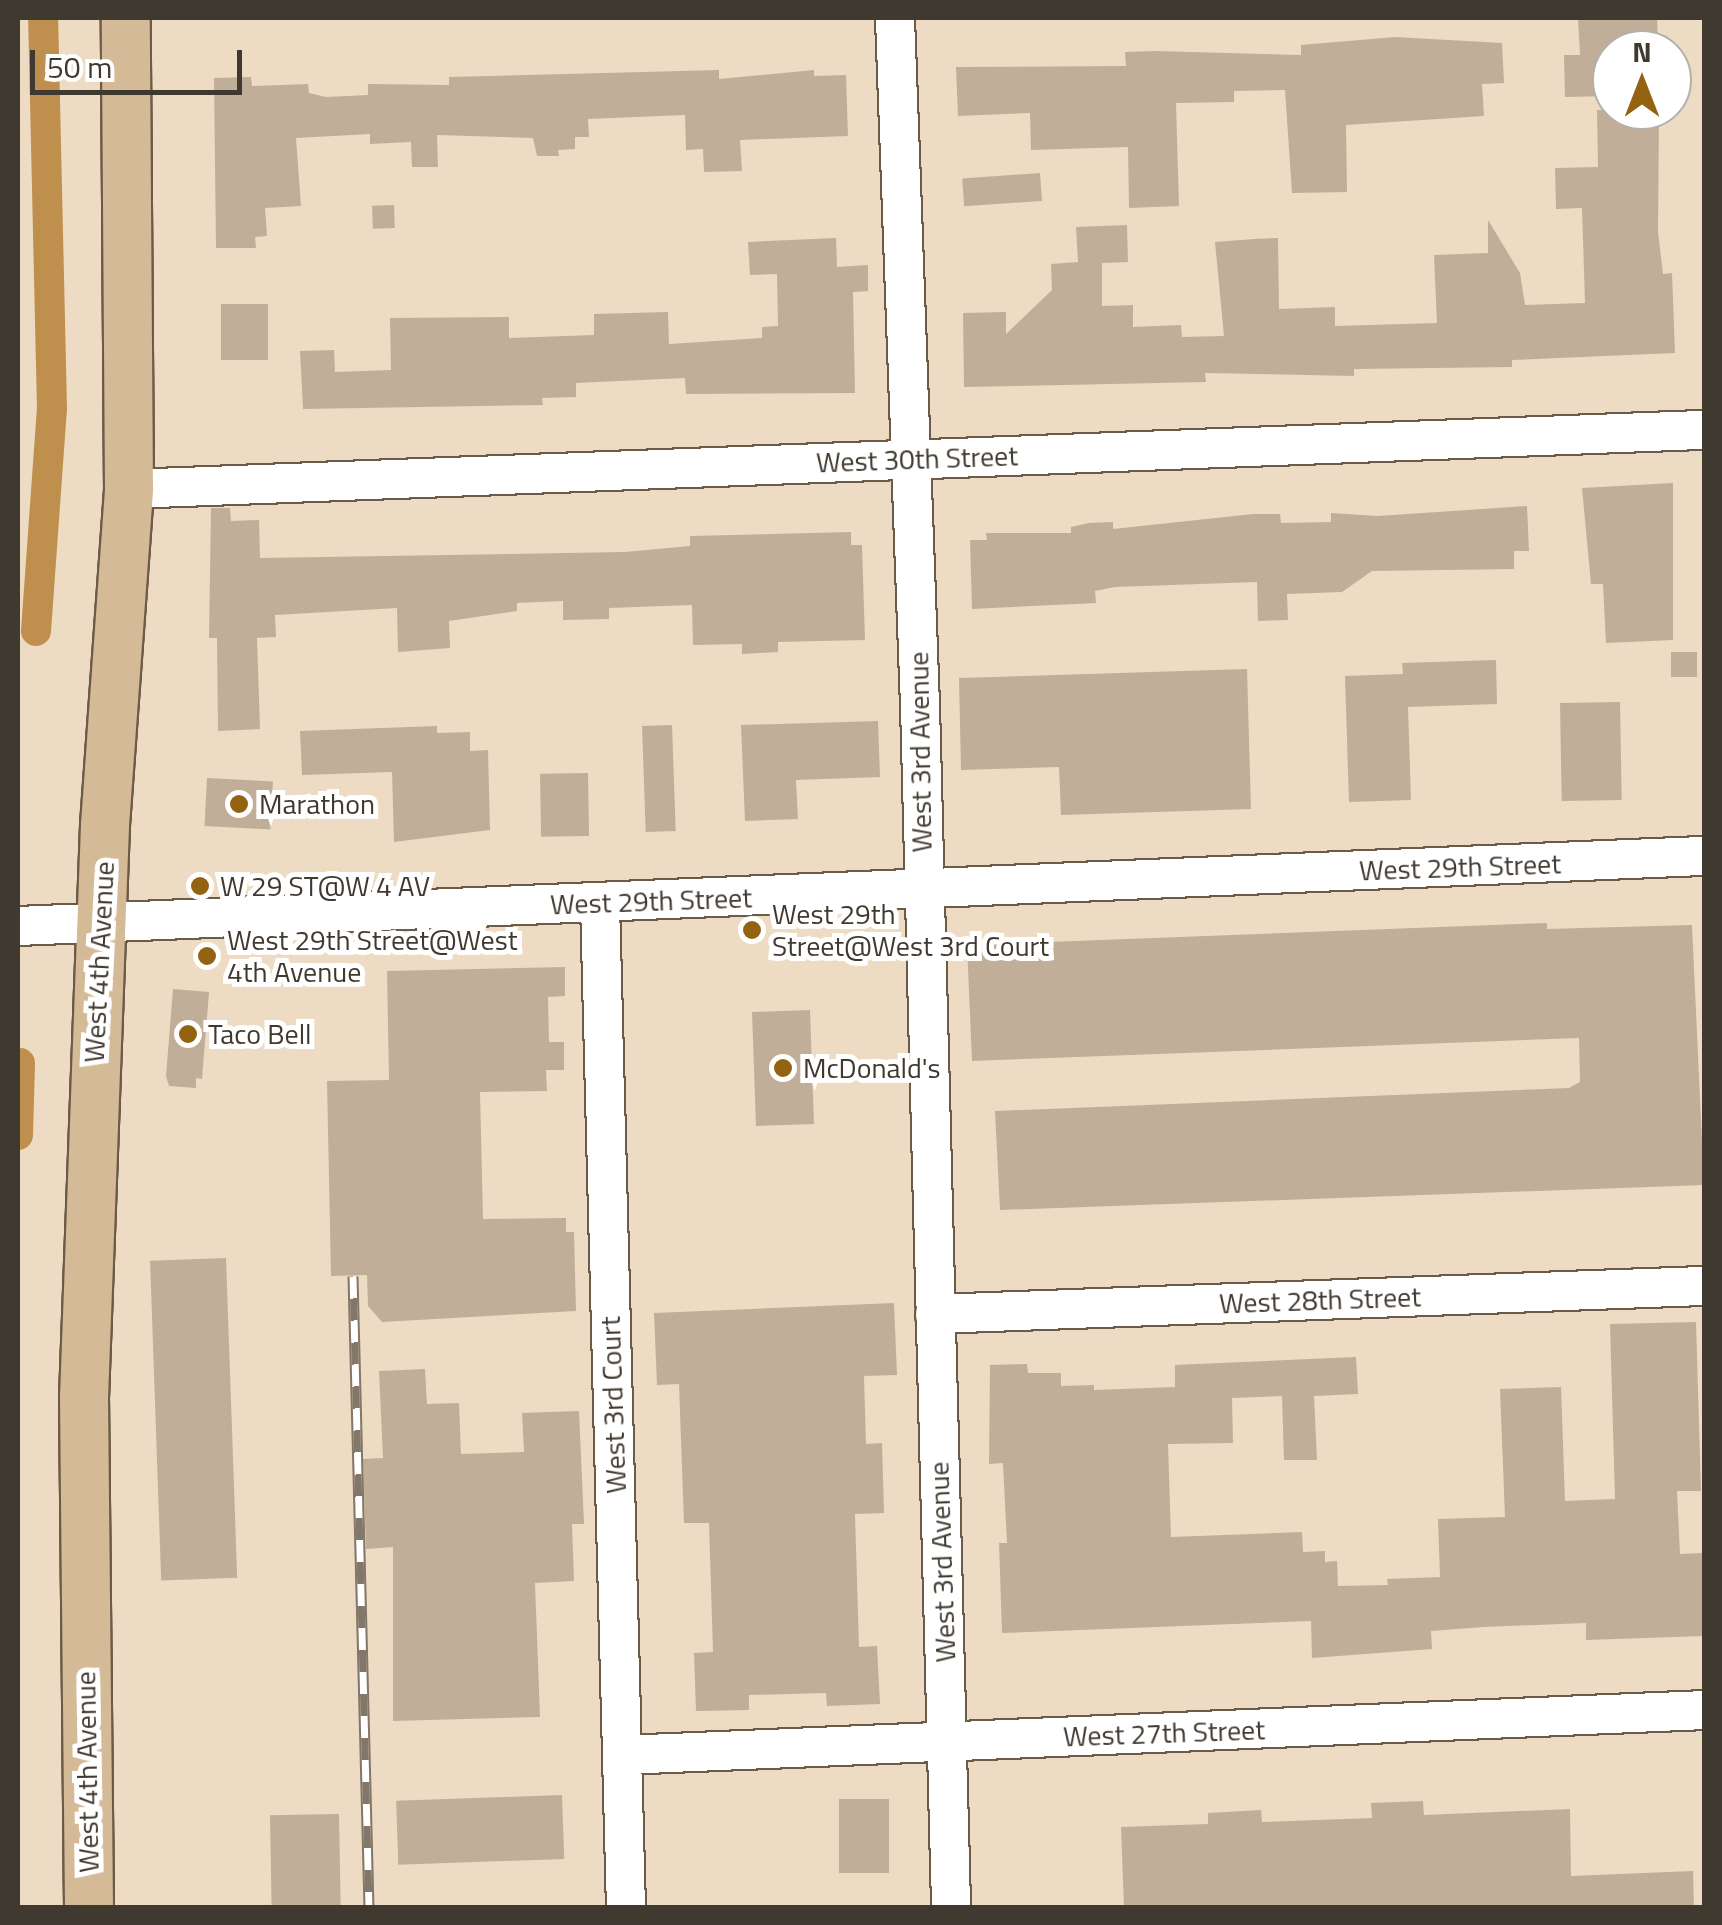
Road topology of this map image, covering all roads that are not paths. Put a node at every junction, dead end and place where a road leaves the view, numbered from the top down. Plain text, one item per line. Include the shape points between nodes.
1 (126, 18) edge
2 (142, 18) edge
3 (894, 18) edge
4 (1704, 430) edge
5 (913, 459) junction
6 (129, 488) junction
7 (1704, 856) edge
8 (924, 890) junction
9 (600, 903) junction
10 (101, 924) junction
11 (18, 926) edge
12 (1704, 1286) edge
13 (935, 1314) junction
14 (1704, 1710) edge
15 (947, 1741) junction
16 (622, 1755) junction
17 (89, 1908) edge
18 (626, 1908) edge
19 (951, 1908) edge

1 - 2 street
1 - 6 main road, West 4th Avenue
3 - 5 street, West 3rd Avenue
4 - 5 street, West 30th Street
5 - 6 street, West 30th Street
5 - 8 street, West 3rd Avenue
6 - 10 main road, West 4th Avenue
7 - 8 street, West 29th Street
8 - 9 street, West 29th Street
8 - 13 street, West 3rd Avenue
9 - 10 street, West 29th Street
9 - 16 street, West 3rd Court
10 - 11 street, West 29th Street
10 - 17 main road, West 4th Avenue via 84,1398
12 - 13 street, West 28th Street
13 - 15 street, West 3rd Avenue
14 - 15 street, West 27th Street
15 - 16 street, West 27th Street
15 - 19 street, West 3rd Avenue
16 - 18 street, West 3rd Court

